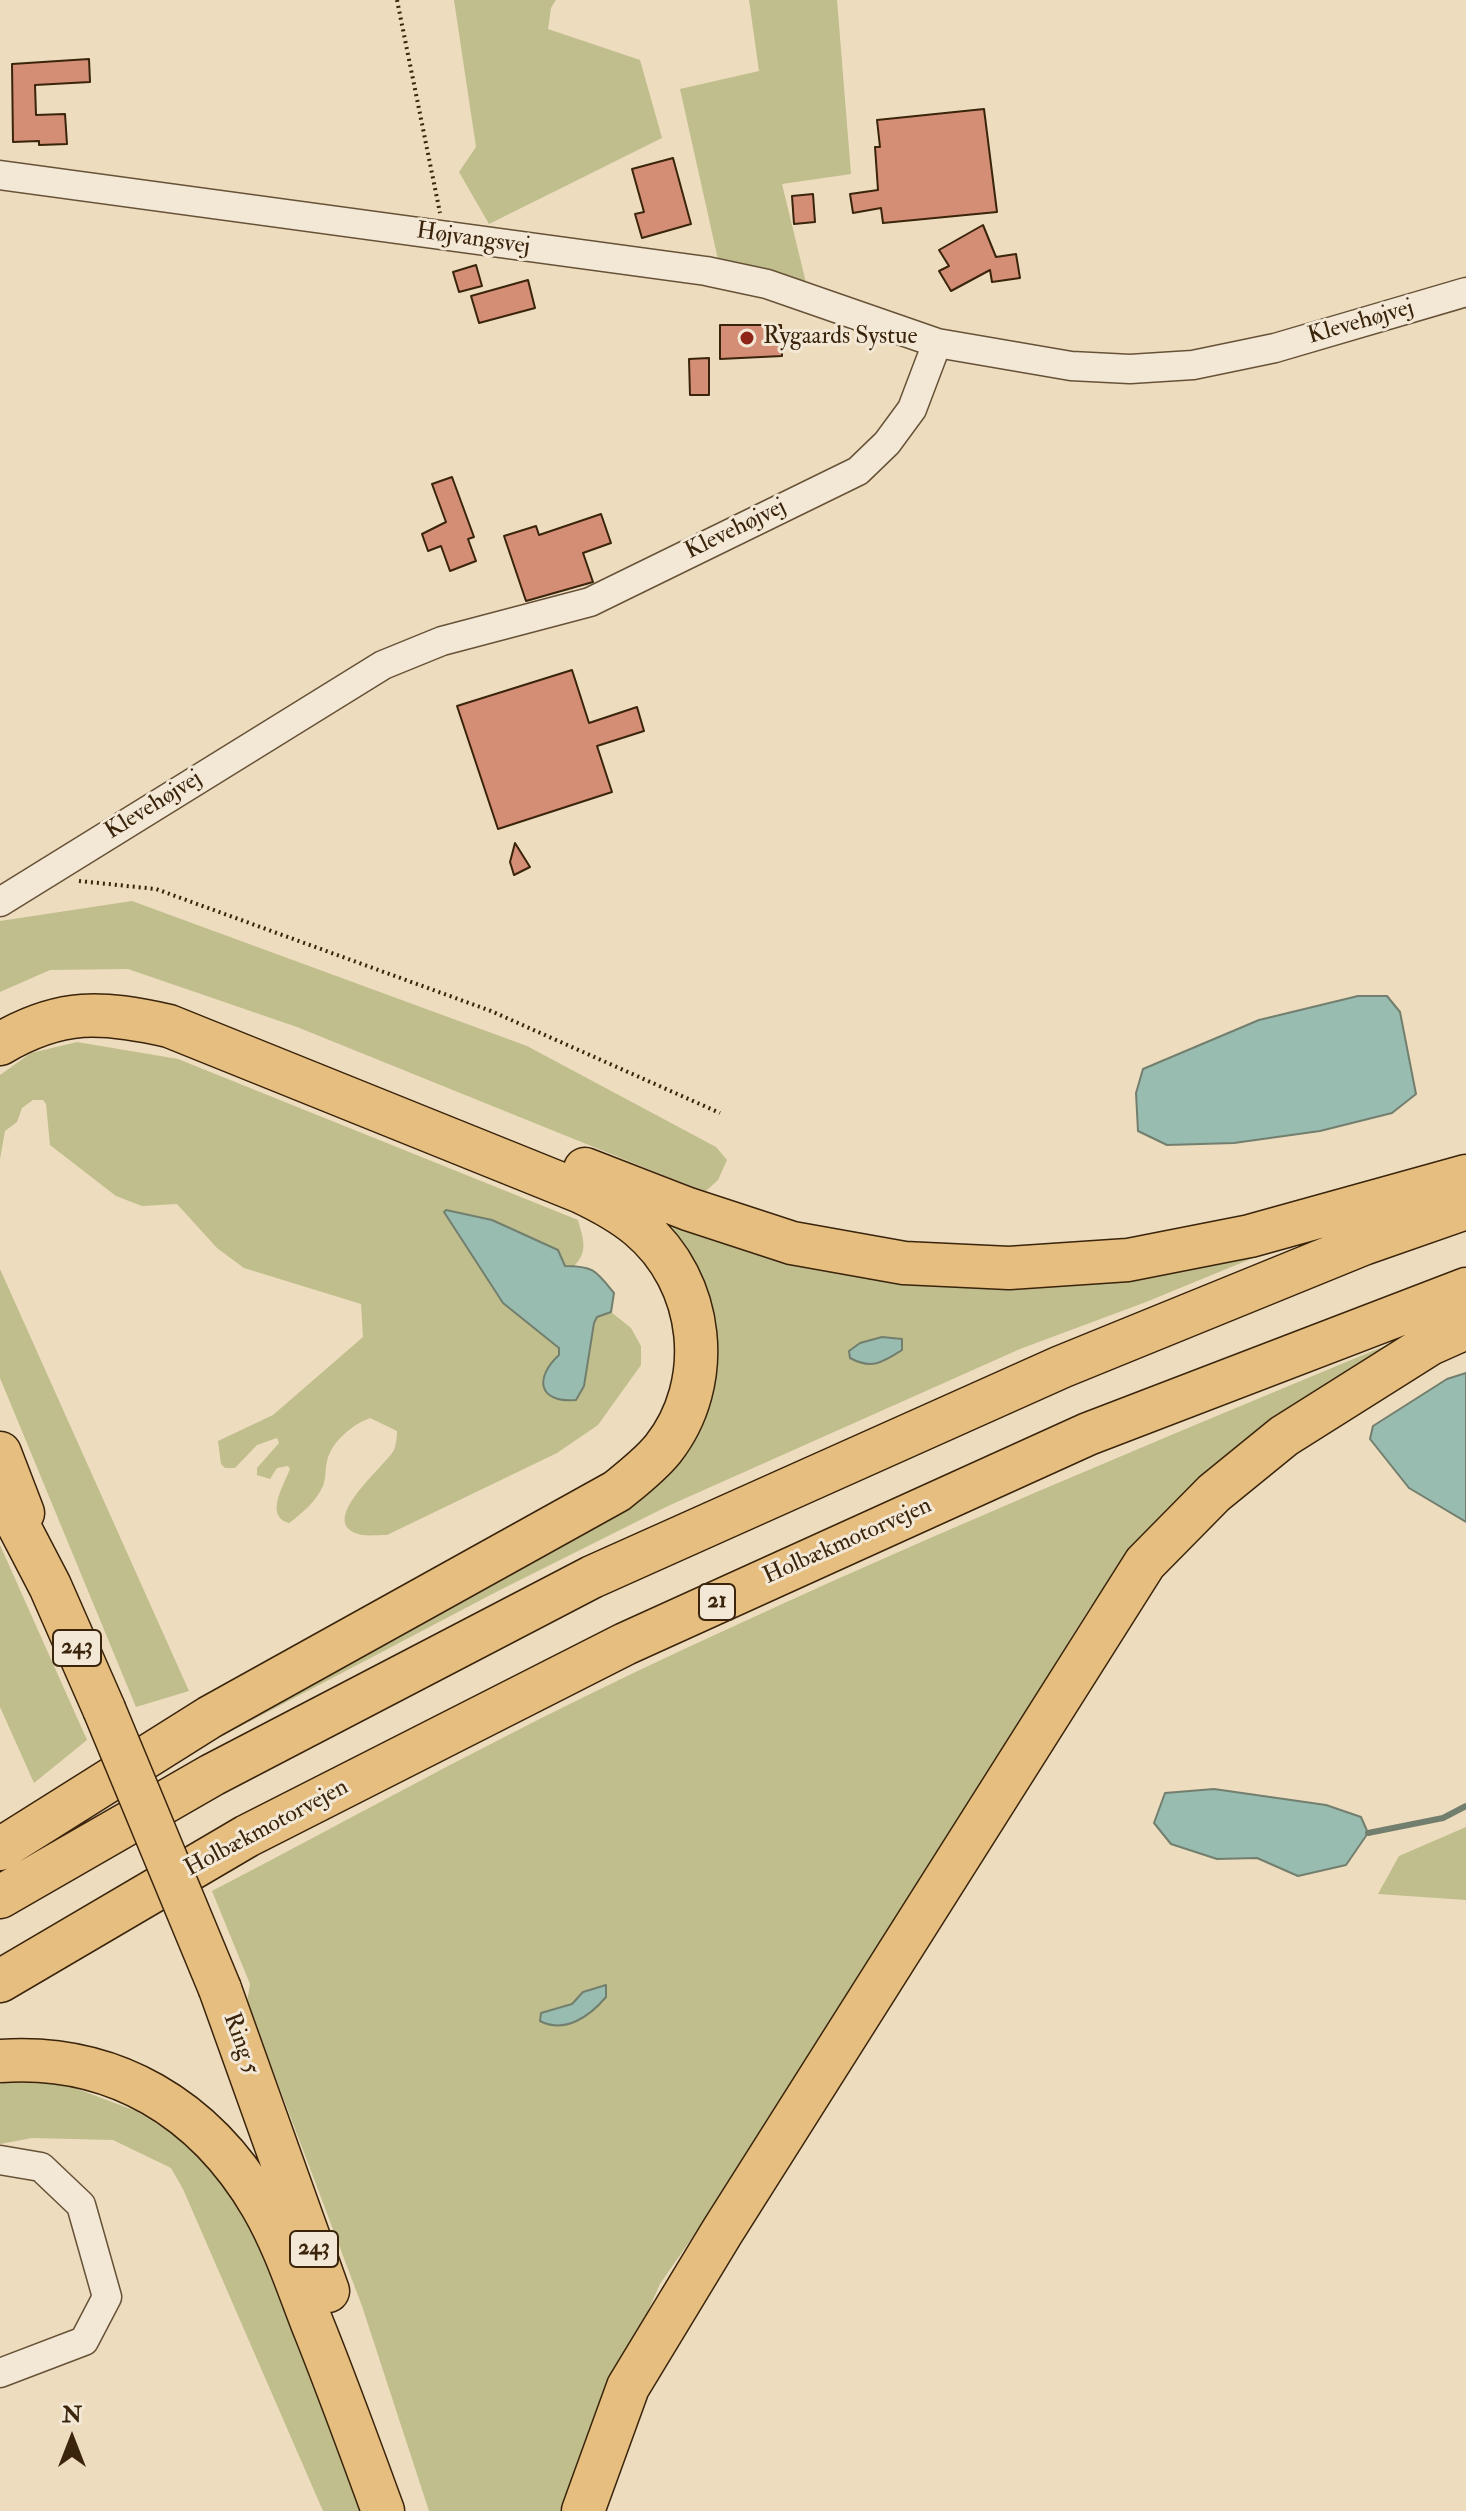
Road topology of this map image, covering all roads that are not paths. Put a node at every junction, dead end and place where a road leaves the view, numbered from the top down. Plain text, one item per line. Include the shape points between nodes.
1 (0, 175) edge
2 (1466, 292) edge
3 (937, 343) junction
4 (0, 902) edge
5 (0, 1016) edge
6 (0, 1044) edge
7 (1466, 1176) edge
8 (1466, 1208) edge
9 (1466, 1289) edge
10 (1466, 1328) edge
11 (0, 1453) edge
12 (0, 1490) edge
13 (50, 1586) junction
14 (0, 1849) edge
15 (0, 1897) edge
16 (0, 1981) edge
17 (0, 2061) edge
18 (0, 2160) edge
19 (0, 2373) edge
20 (383, 2511) edge
21 (405, 2511) edge
22 (583, 2511) edge

1 - 3 street, Højvangsvej via 730,276
2 - 3 street, Klevehøjvej via 1275,348 1193,365 1071,366
3 - 4 street, Klevehøjvej via 912,409 858,471 590,602 442,641 383,665
5 - 7 highway via 71,992 143,995 688,1209 792,1243 904,1263 1009,1268 1128,1260 1250,1236
6 - 14 highway via 46,1021 75,1016 108,1015 169,1026 581,1192 611,1206 662,1251 690,1306 697,1355 691,1392 676,1428 662,1450 617,1491 210,1717
8 - 15 highway via 1363,1244 1061,1367 592,1577 212,1775
9 - 16 highway, Holbækmotorvejen / 21 via 1088,1434 625,1644 247,1836
10 - 22 highway via 1430,1344 1284,1436 1214,1493 1145,1563 628,2387
11 - 13 highway
12 - 13 highway
13 - 21 highway, Ring 5 / 243, bridge via 220,1989
17 - 20 highway via 49,2061 138,2084 178,2109 216,2143 262,2207 287,2258
18 - 19 street via 41,2167 81,2205 107,2297 84,2341

